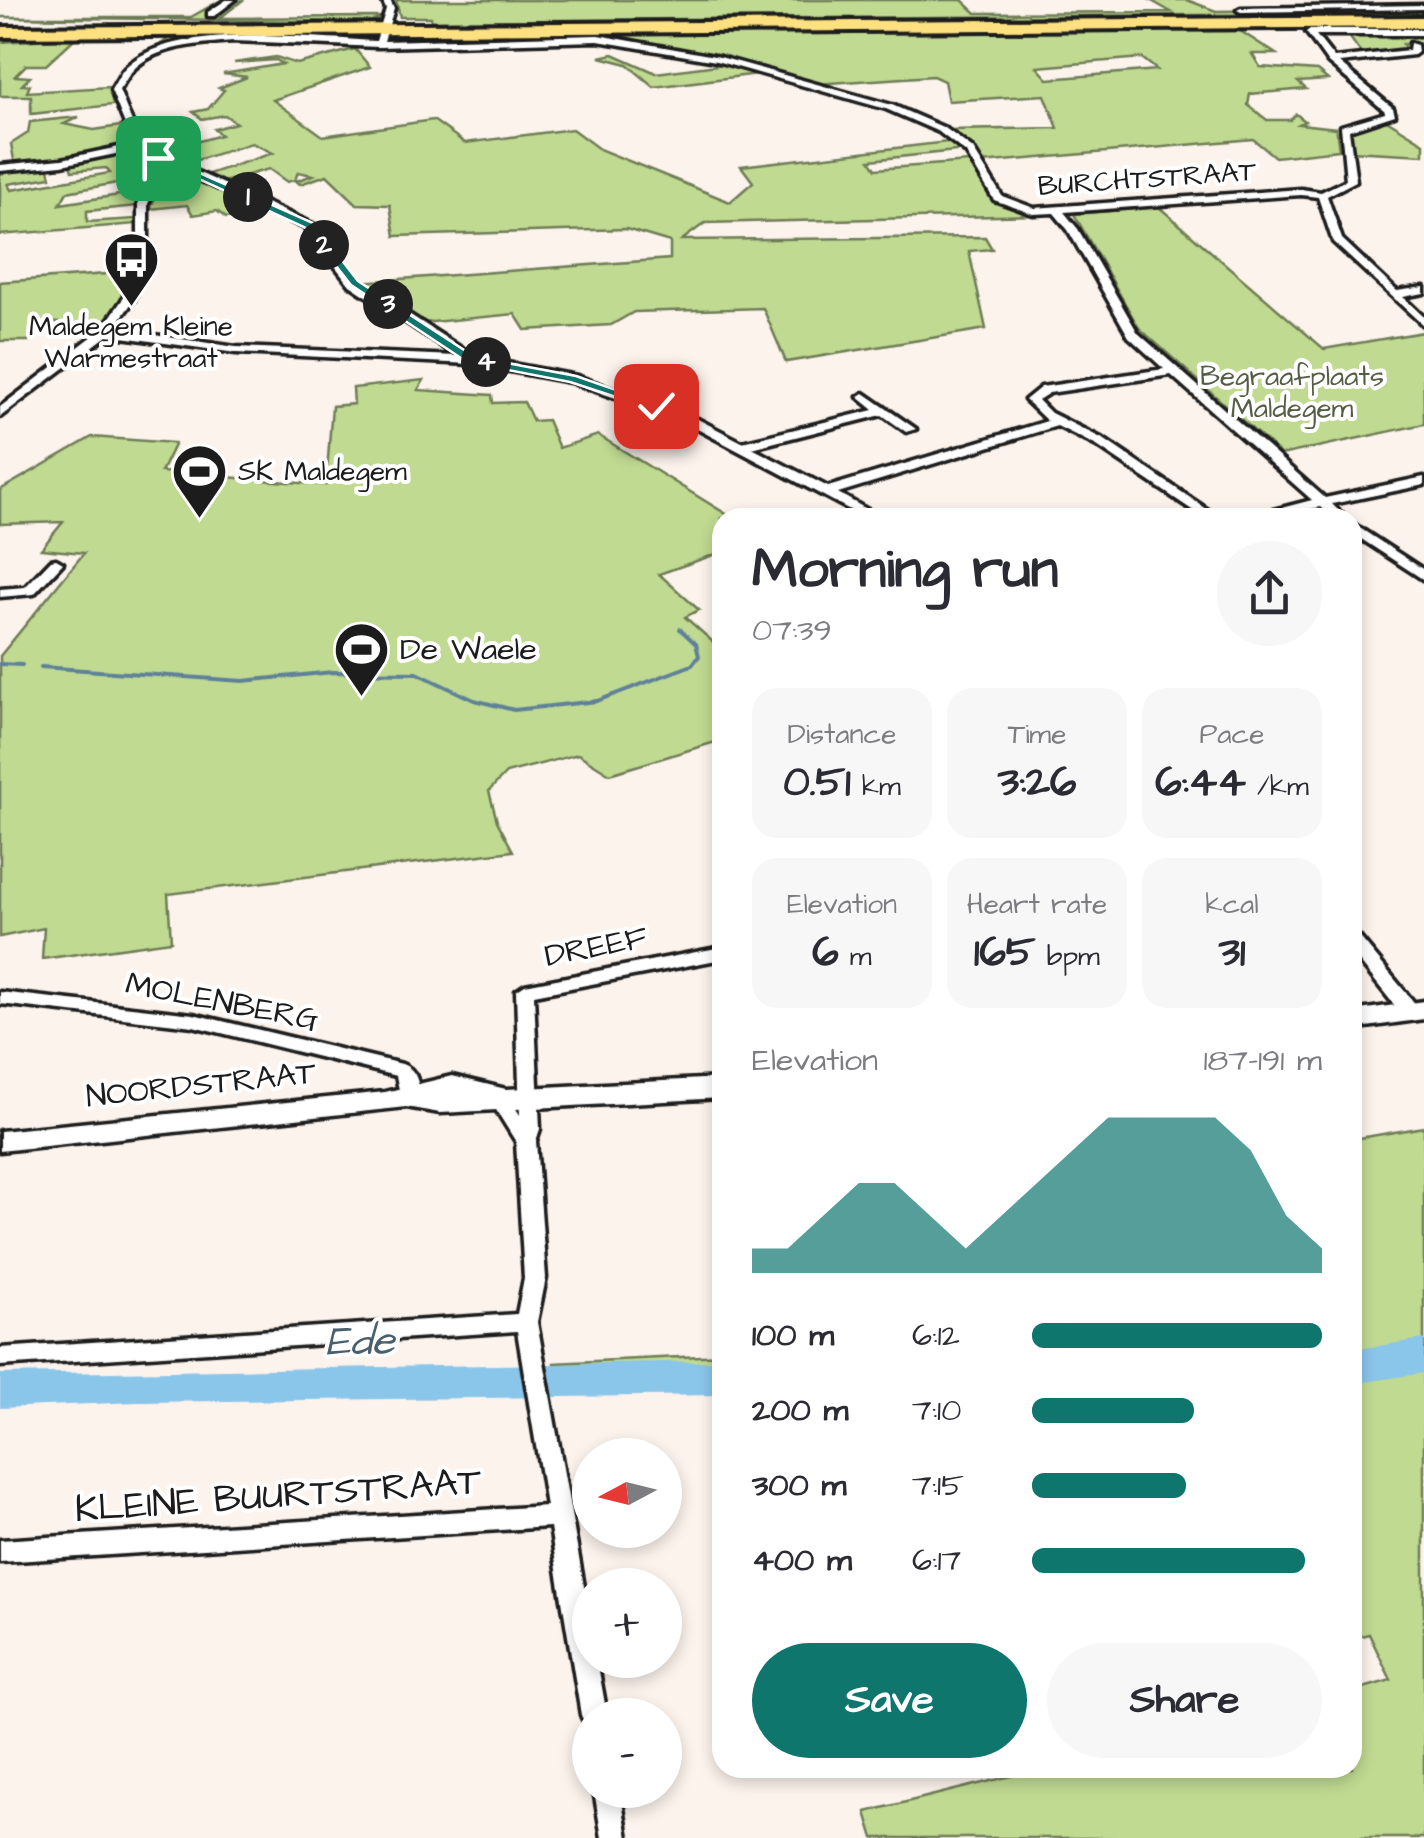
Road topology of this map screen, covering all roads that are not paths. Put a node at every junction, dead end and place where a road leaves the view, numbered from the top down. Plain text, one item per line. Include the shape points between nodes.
1 (231, 0) edge
2 (386, 0) edge
3 (1292, 5) edge
4 (1424, 7) edge
5 (1241, 10) dead end
6 (211, 14) dead end
7 (1424, 20) edge
8 (0, 26) edge
9 (196, 31) junction
10 (382, 32) junction
11 (1424, 32) edge
12 (0, 40) edge
13 (1413, 44) dead end
14 (1331, 61) junction
15 (140, 146) junction
16 (163, 160) junction
17 (0, 168) edge
18 (1322, 196) junction
19 (1059, 212) junction
20 (1424, 290) edge
21 (1396, 294) junction
22 (1424, 323) edge
23 (106, 331) junction
24 (471, 360) junction
25 (1172, 371) junction
26 (864, 397) dead end
27 (884, 411) junction
28 (0, 413) edge
29 (1057, 422) junction
30 (910, 429) dead end
31 (743, 446) junction
32 (1424, 482) edge
33 (826, 492) junction
34 (1322, 502) junction
35 (857, 508) edge
36 (1199, 508) edge
37 (1294, 508) edge
38 (1329, 508) edge
39 (1362, 535) edge
40 (56, 563) dead end
41 (1423, 575) edge
42 (0, 593) edge
43 (1362, 950) edge
44 (712, 954) edge
45 (0, 998) edge
46 (1417, 1011) edge
47 (1362, 1019) edge
48 (712, 1088) edge
49 (526, 1096) junction
50 (498, 1097) junction
51 (410, 1098) junction
52 (0, 1141) edge
53 (526, 1141) junction
54 (526, 1322) junction
55 (0, 1356) edge
56 (561, 1516) junction
57 (0, 1551) edge
58 (591, 1698) edge
59 (610, 1808) edge
60 (615, 1838) edge

1 - 6 street
2 - 10 street
3 - 4 street
3 - 5 street
7 - 10 highway
8 - 9 highway
8 - 10 highway
9 - 10 highway
9 - 12 highway
10 - 15 street, BURCHTSTRAAT via 210,41 153,52 114,90
10 - 19 street, BURCHTSTRAAT via 598,38 717,59 890,107 942,130 970,150 998,198
11 - 14 street via 1310,32
13 - 14 street via 1414,52
14 - 18 street via 1390,114 1344,128 1351,180
15 - 16 street
15 - 17 street
16 - 23 street via 143,204 136,284
16 - 24 street via 309,226 354,283
18 - 19 street, BURCHTSTRAAT via 1290,192
18 - 21 street via 1337,240
19 - 25 street via 1133,335
20 - 21 street
21 - 22 street
23 - 24 street via 236,350
23 - 28 street
24 - 31 street via 602,388
25 - 29 street via 1032,396 1034,406
25 - 34 street
26 - 27 street
27 - 30 street
27 - 31 street
29 - 33 street
29 - 36 street
31 - 33 street
32 - 34 street
33 - 35 street
34 - 37 street
34 - 38 street
39 - 41 street
40 - 42 street via 28,591
43 - 46 street
44 - 49 street, DREEF via 524,991
45 - 51 street, MOLENBERG via 192,1020 402,1072
46 - 47 street
48 - 49 street, NOORDSTRAAT
49 - 50 street, NOORDSTRAAT
49 - 53 street
50 - 51 street, NOORDSTRAAT via 440,1103
50 - 53 street
51 - 52 street, NOORDSTRAAT
53 - 54 street via 536,1278
54 - 55 street
54 - 56 street
56 - 57 street, KLEINE BUURTSTRAAT
56 - 58 street
59 - 60 street

